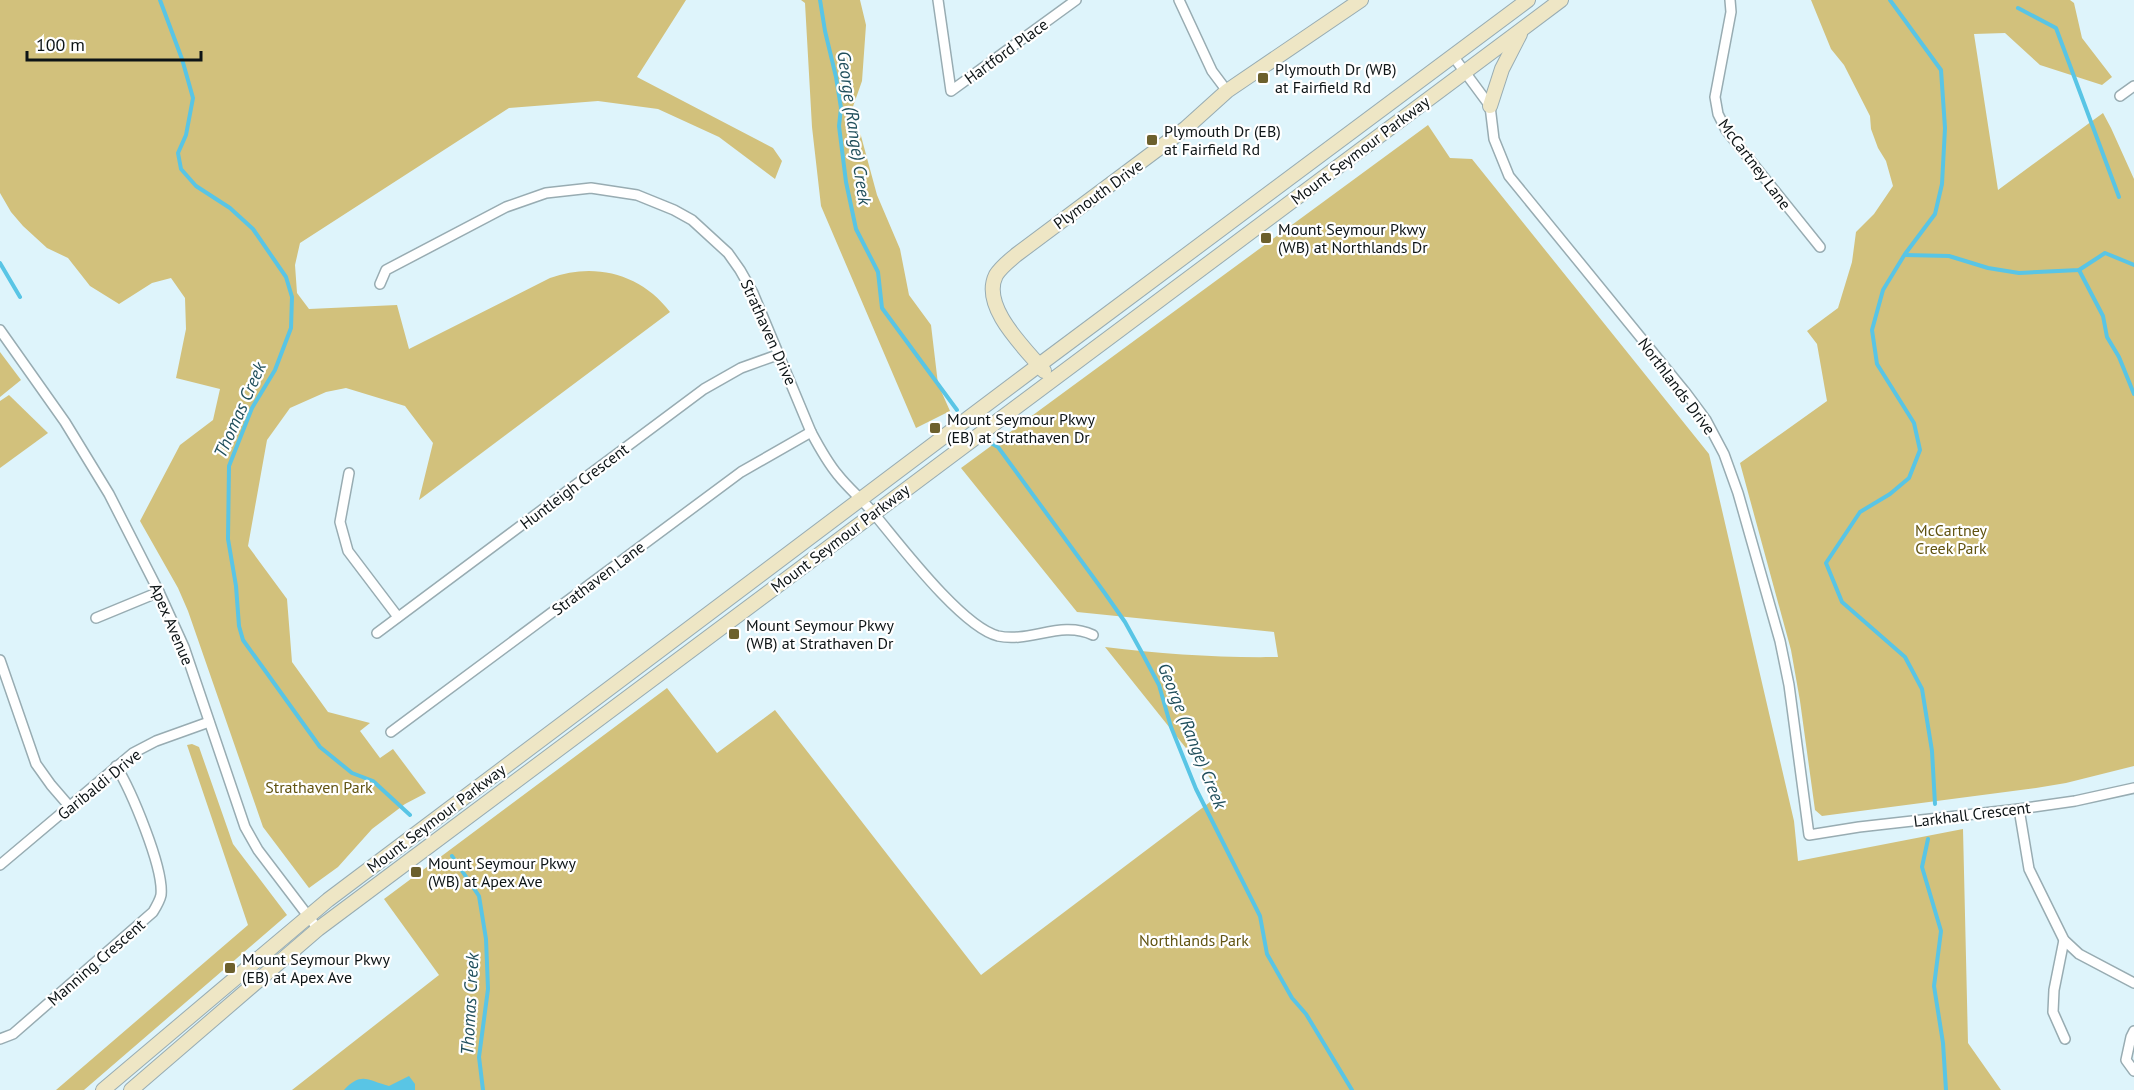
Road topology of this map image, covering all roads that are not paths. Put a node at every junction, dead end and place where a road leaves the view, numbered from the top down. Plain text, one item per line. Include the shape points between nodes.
1 (938, 0) edge
2 (1076, 0) edge
3 (1179, 0) edge
4 (1361, 0) edge
5 (1528, 0) edge
6 (1562, 0) edge
7 (1730, 0) edge
8 (1521, 31) junction
9 (1453, 57) junction
10 (1465, 72) junction
11 (2134, 86) edge
12 (1227, 91) junction
13 (2120, 96) dead end
14 (1490, 106) junction
15 (1820, 247) dead end
16 (380, 284) dead end
17 (0, 330) edge
18 (780, 354) junction
19 (1039, 365) junction
20 (1051, 380) junction
21 (811, 432) junction
22 (349, 473) dead end
23 (861, 500) junction
24 (873, 513) junction
25 (159, 591) junction
26 (398, 617) junction
27 (96, 618) dead end
28 (377, 633) dead end
29 (1093, 635) dead end
30 (0, 660) edge
31 (209, 722) junction
32 (391, 732) dead end
33 (116, 766) junction
34 (2134, 788) edge
35 (70, 807) junction
36 (2019, 809) junction
37 (1809, 835) joint
38 (0, 865) edge
39 (308, 915) junction
40 (318, 929) junction
41 (2064, 939) junction
42 (2134, 983) edge
43 (2134, 1031) edge
44 (0, 1039) edge
45 (2065, 1039) dead end
46 (2134, 1071) edge
47 (104, 1090) edge
48 (131, 1090) edge

1 - 2 street, Hartford Place via 951,90
3 - 12 street via 1212,70
4 - 12 main road, Plymouth Drive
5 - 9 main road, Mount Seymour Parkway
6 - 8 main road, Mount Seymour Parkway
7 - 15 street, McCartney Lane via 1715,97 1718,114 1726,130
8 - 10 main road, Mount Seymour Parkway
8 - 14 main road via 1502,69
9 - 10 street, Northlands Drive
9 - 19 main road, Mount Seymour Parkway
10 - 14 street, Northlands Drive
10 - 20 main road, Mount Seymour Parkway
11 - 13 street
12 - 19 main road, Plymouth Drive via 1186,128 1016,255 997,274 993,296 999,312
14 - 37 street, Northlands Drive via 1494,139 1509,176 1686,393 1724,454 1780,641
16 - 18 street, Strathaven Drive via 386,270 507,207 546,193 591,188 637,195 692,220 728,253 753,293
17 - 25 street, Apex Avenue via 65,422 109,494
18 - 21 street, Strathaven Drive
18 - 26 street, Huntleigh Crescent via 741,368 704,389
19 - 20 main road, Plymouth Drive
19 - 23 main road, Mount Seymour Parkway
20 - 24 main road, Mount Seymour Parkway
21 - 23 street, Strathaven Drive via 836,473
21 - 32 street, Strathaven Lane via 741,472
22 - 26 street via 340,522 348,551
23 - 24 street, Strathaven Drive
23 - 39 main road, Mount Seymour Parkway
24 - 29 street, Strathaven Drive via 918,568 960,610 989,632 1010,638 1052,630
24 - 40 main road, Mount Seymour Parkway
25 - 27 street
25 - 31 street, Apex Avenue via 184,647
26 - 28 street, Huntleigh Crescent
30 - 35 street via 36,764
31 - 33 street, Garibaldi Drive via 156,741
31 - 39 street, Apex Avenue via 245,826 258,850
33 - 35 street, Garibaldi Drive
33 - 44 street, Manning Crescent via 159,869 161,896 153,912 12,1034
34 - 36 street, Larkhall Crescent
35 - 38 street, Garibaldi Drive
36 - 37 street, Larkhall Crescent
36 - 41 street via 2029,869
39 - 40 street, Apex Avenue
39 - 47 main road, Mount Seymour Parkway
40 - 48 main road, Mount Seymour Parkway
41 - 42 street via 2079,954
41 - 45 street via 2053,1012
43 - 46 street via 2126,1060

